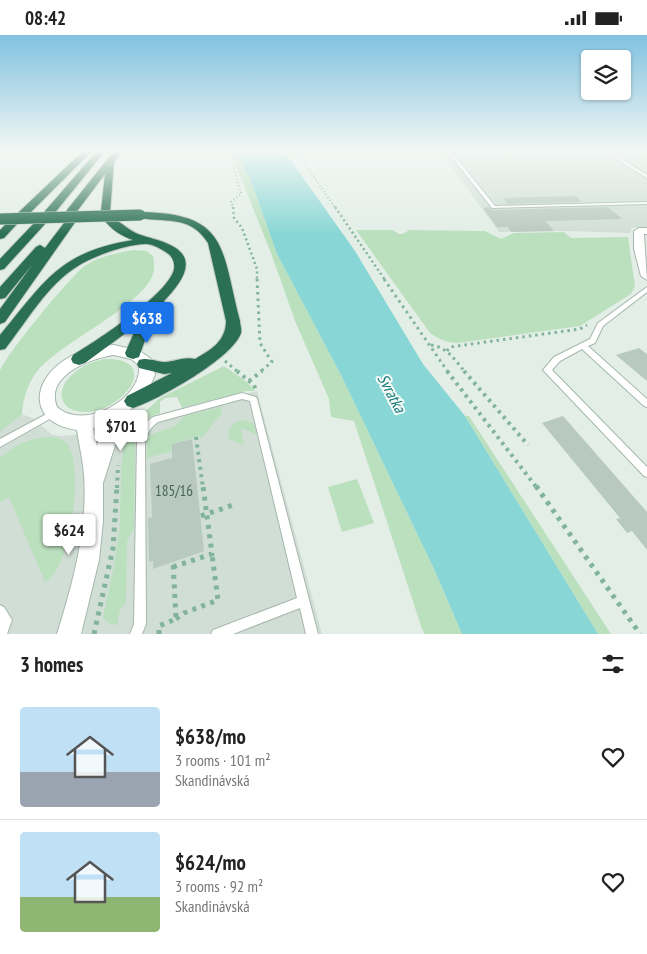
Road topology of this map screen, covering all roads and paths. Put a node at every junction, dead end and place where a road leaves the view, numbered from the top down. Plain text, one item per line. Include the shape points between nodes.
1 (59, 179) edge
2 (78, 179) edge
3 (98, 179) edge
4 (109, 179) edge
5 (237, 179) edge
6 (315, 179) edge
7 (471, 179) edge
8 (647, 203) edge
9 (49, 213) dead end
10 (23, 214) dead end
11 (68, 218) junction
12 (0, 219) edge
13 (41, 222) dead end
14 (647, 231) edge
15 (145, 241) junction
16 (0, 267) edge
17 (647, 276) edge
18 (647, 289) edge
19 (0, 295) edge
20 (162, 296) junction
21 (0, 319) edge
22 (587, 325) dead end
23 (0, 345) edge
24 (431, 345) junction
25 (583, 346) junction
26 (447, 351) junction
27 (140, 358) junction
28 (79, 359) junction
29 (206, 360) junction
30 (249, 381) dead end
31 (132, 401) junction
32 (647, 404) edge
33 (117, 412) junction
34 (52, 414) junction
35 (84, 423) junction
36 (196, 437) dead end
37 (0, 443) edge
38 (528, 445) dead end
39 (647, 473) edge
40 (94, 481) junction
41 (233, 505) dead end
42 (203, 515) junction
43 (212, 554) junction
44 (304, 601) junction
45 (0, 611) edge
46 (176, 619) junction
47 (1, 634) edge
48 (69, 634) edge
49 (136, 634) edge
50 (159, 634) edge
51 (217, 634) edge
52 (312, 634) edge
53 (640, 634) edge

1 - 10 highway
2 - 9 highway
3 - 11 highway
4 - 15 highway via 107,216 121,231
5 - 30 path via 242,194 231,202 234,218 242,228 257,269 260,343 272,362
6 - 24 path
7 - 8 lane via 494,207
11 - 19 highway
11 - 21 highway
12 - 29 highway, bridge via 162,216 189,221 206,231 214,243 234,332 228,342
13 - 16 highway
14 - 17 street via 639,231 639,249
15 - 20 highway via 167,247 179,257 180,270
15 - 23 highway via 104,247 65,267
18 - 25 lane via 600,325 593,341
20 - 27 highway via 141,332
20 - 28 highway via 110,339
22 - 26 path via 580,329 450,347
24 - 26 path
24 - 53 path via 459,387 516,458
25 - 32 lane
25 - 39 lane via 557,359 547,370
26 - 38 path
27 - 28 street via 114,349
27 - 29 highway via 158,367
27 - 31 street via 147,372 146,381
28 - 34 street via 57,376 50,386 46,396
29 - 31 highway
31 - 33 street
33 - 35 street
33 - 40 street
34 - 35 street via 60,420
34 - 37 lane
35 - 40 street
36 - 42 path
40 - 48 street via 87,563
41 - 42 path
42 - 43 path
43 - 46 path via 218,600
43 - 46 path via 173,564
44 - 49 lane via 253,399 242,396 156,419 142,435 140,624
44 - 51 lane
44 - 52 lane
45 - 47 lane via 6,620
46 - 50 path via 159,626

